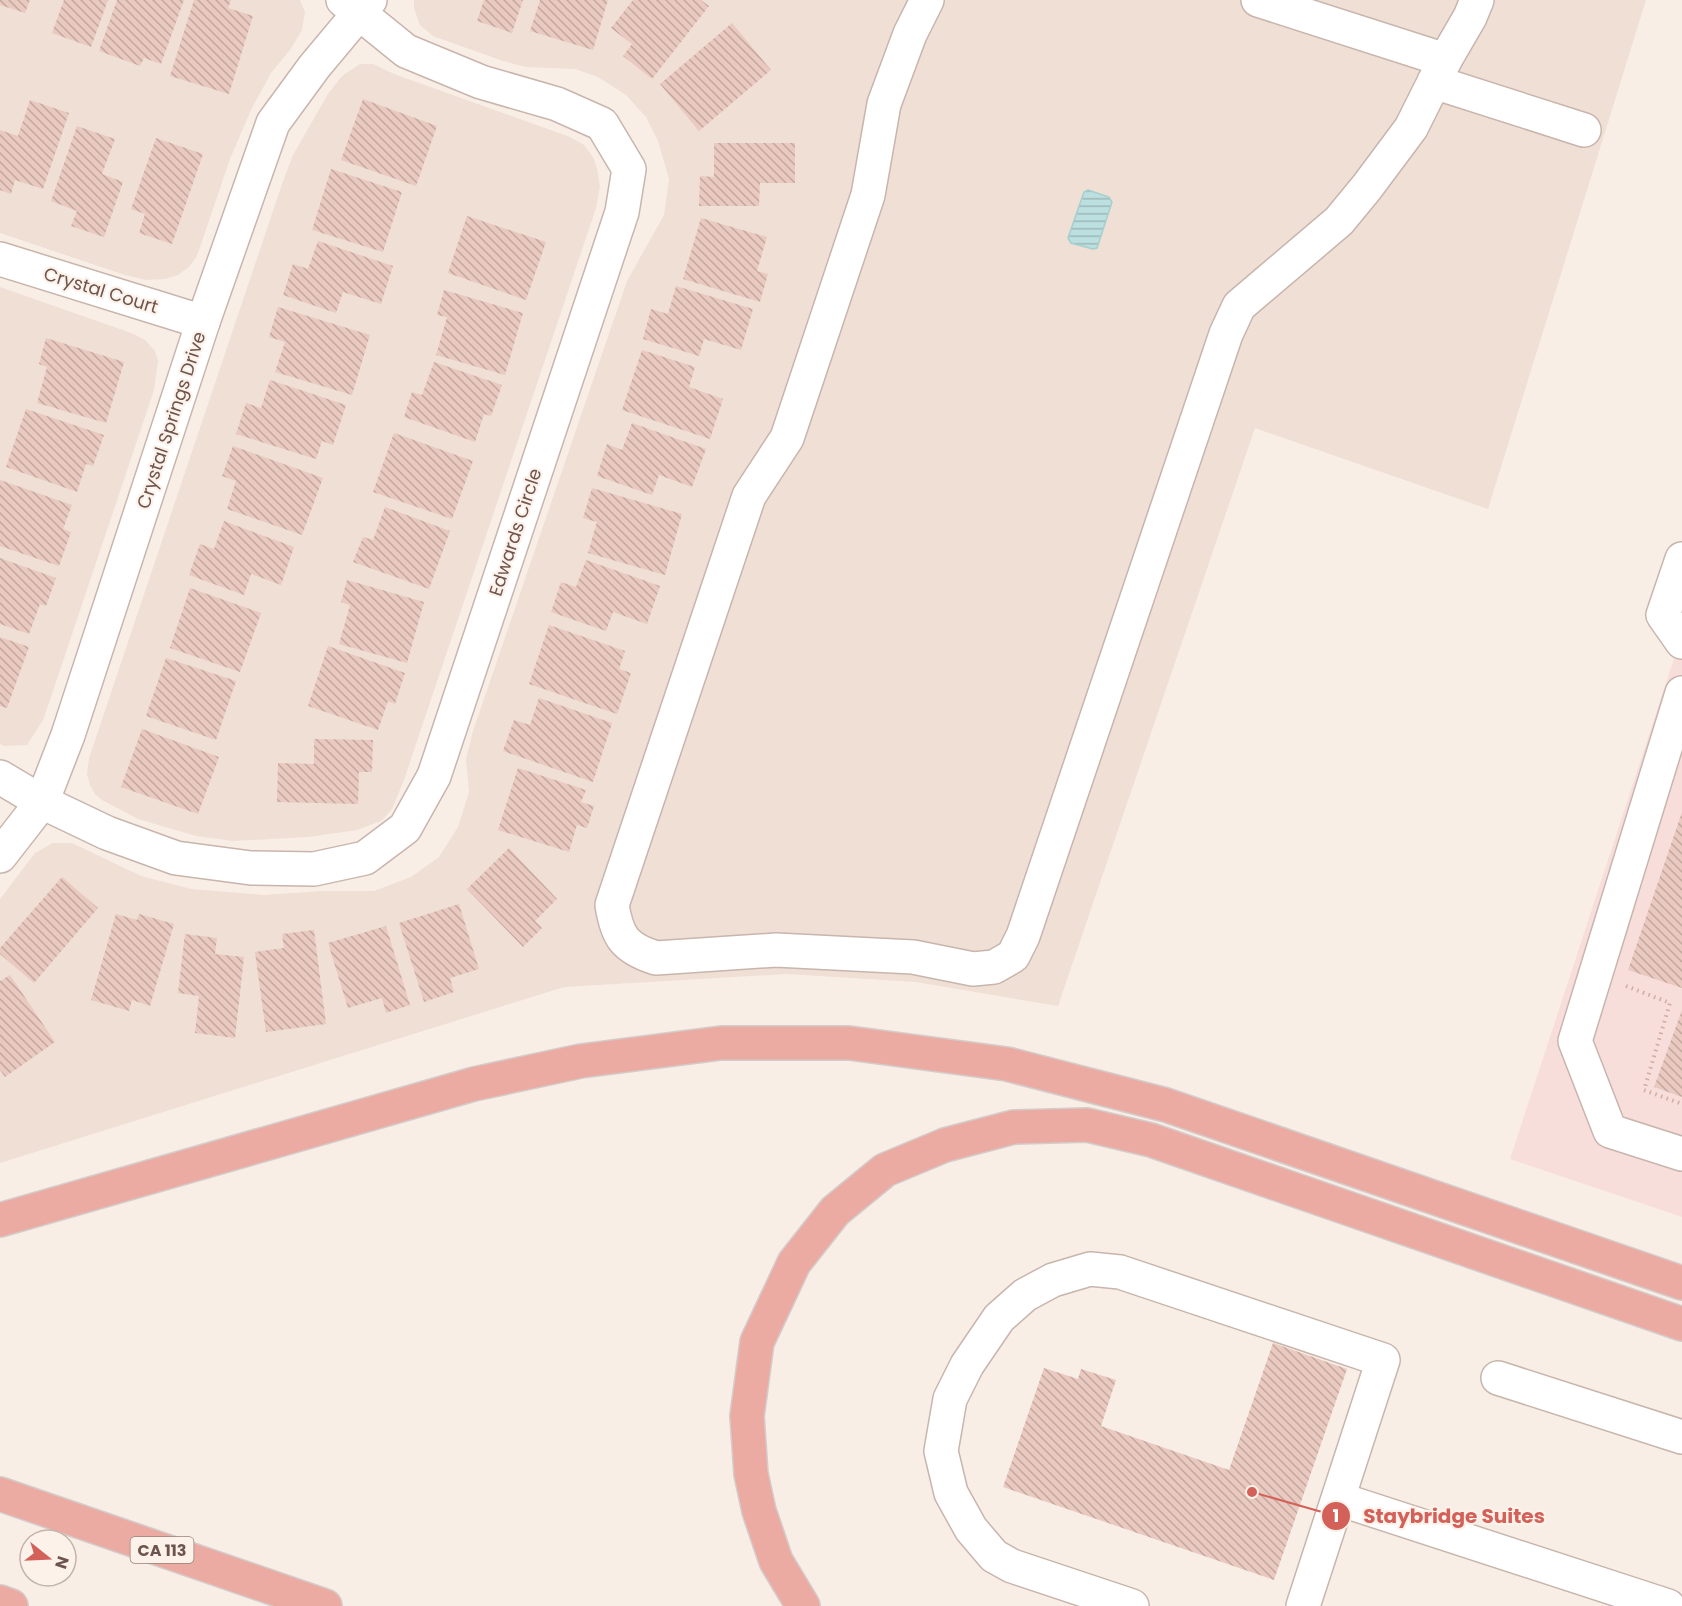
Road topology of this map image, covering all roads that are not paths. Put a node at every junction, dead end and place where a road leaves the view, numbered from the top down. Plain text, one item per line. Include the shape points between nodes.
1 (927, 0) edge
2 (1258, 0) edge
3 (1477, 0) edge
4 (358, 5) edge
5 (1439, 71) junction
6 (1584, 130) dead end
7 (0, 259) edge
8 (203, 322) junction
9 (1682, 559) edge
10 (1682, 642) edge
11 (1682, 693) edge
12 (0, 777) edge
13 (42, 802) junction
14 (0, 856) edge
15 (1682, 1154) edge
16 (0, 1220) edge
17 (1682, 1283) edge
18 (1682, 1324) edge
19 (1498, 1378) dead end
20 (1682, 1437) edge
21 (0, 1494) edge
22 (1338, 1499) junction
23 (0, 1602) edge
24 (12, 1606) edge
25 (325, 1606) edge
26 (803, 1606) edge
27 (1132, 1606) edge
28 (1303, 1606) edge
29 (1668, 1606) edge

1 - 5 street via 884,104 868,195 787,438 749,496 612,905 616,928 625,942 639,953 656,958 776,950 913,957 973,969 994,967 1013,956 1023,936 1205,392 1239,306 1340,220 1411,128
2 - 5 street
3 - 5 street
4 - 8 street, Crystal Springs Drive via 273,123
4 - 13 street, Edwards Circle via 406,51 482,82 557,104 602,124 629,169 622,212 434,776 405,828 364,858 314,869 251,868 176,858
5 - 6 street
7 - 8 street, Crystal Court
8 - 13 street, Crystal Springs Drive via 68,735
9 - 10 street via 1663,615
11 - 15 street via 1575,1041 1610,1131
12 - 13 street, Edwards Circle
13 - 14 street, Crystal Springs Drive
16 - 17 highway via 474,1084 580,1061 721,1043 849,1043 1007,1064 1166,1105
18 - 26 highway via 1151,1140 1087,1125 1014,1127 945,1145 885,1170 835,1211 794,1263 758,1342 747,1416 751,1474 776,1560
19 - 20 street
21 - 25 highway, CA 113
22 - 27 street via 1383,1360 1120,1272 1090,1269 1053,1280 1025,1295 999,1318 967,1365 950,1399 941,1451 951,1493 971,1529 994,1556 1012,1566
22 - 28 street
22 - 29 street
23 - 24 highway

